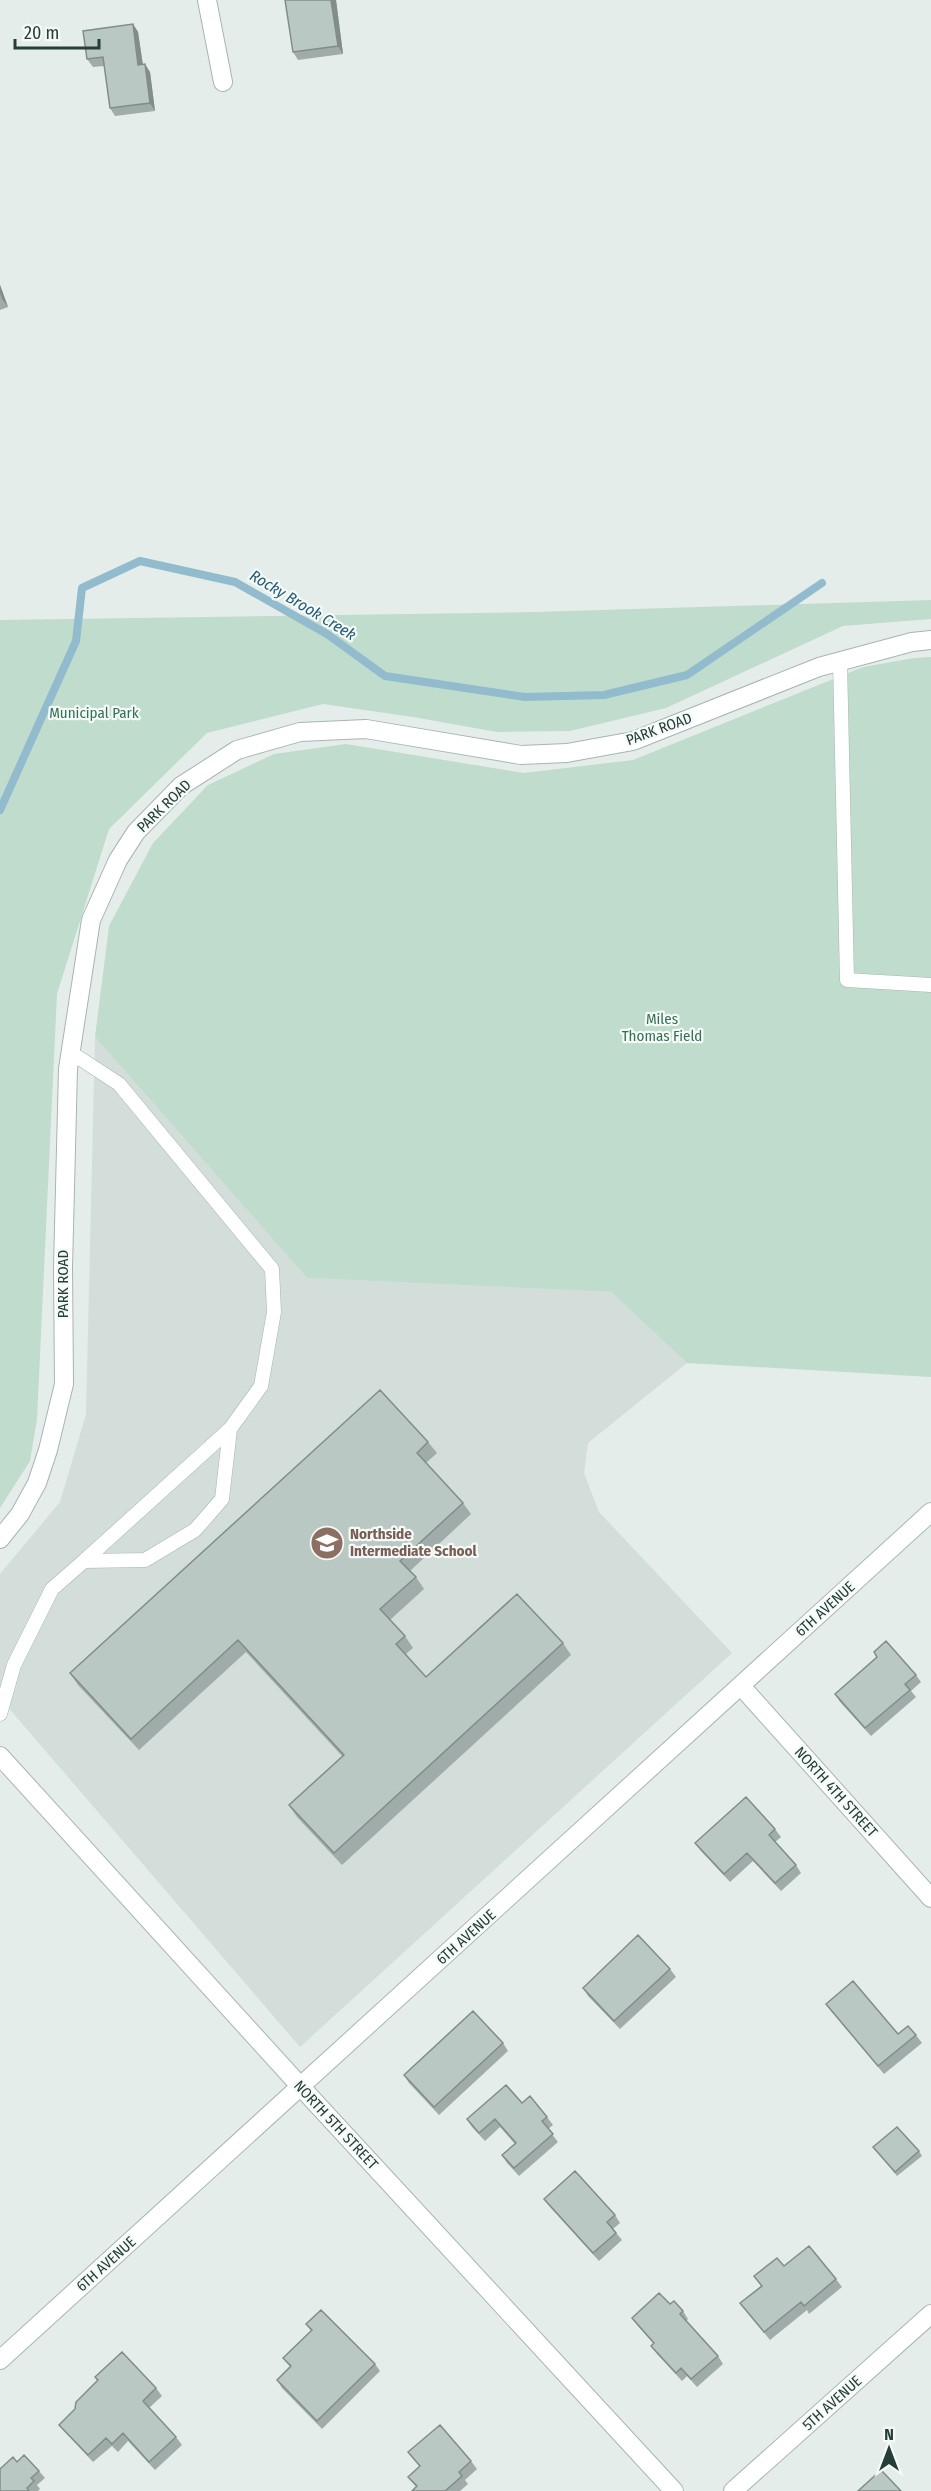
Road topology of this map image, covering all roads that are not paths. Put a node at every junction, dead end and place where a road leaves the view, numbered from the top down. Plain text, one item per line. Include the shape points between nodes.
1 (207, 0) edge
2 (223, 82) dead end
3 (931, 640) edge
4 (840, 661) junction
5 (931, 986) edge
6 (70, 1052) junction
7 (230, 1429) junction
8 (931, 1512) edge
9 (0, 1539) edge
10 (84, 1561) junction
11 (741, 1686) junction
12 (0, 1714) edge
13 (0, 1756) edge
14 (931, 1898) edge
15 (301, 2087) junction
16 (931, 2314) edge
17 (0, 2360) edge
18 (674, 2491) edge
19 (733, 2491) edge

1 - 2 street
3 - 4 street, PARK ROAD
4 - 5 lane via 847,980
4 - 6 street, PARK ROAD via 633,741 567,753 522,755 366,729 300,732 237,750 181,786 136,832 118,860 91,920
6 - 7 lane via 119,1084 272,1269 274,1312 261,1386
6 - 9 street, PARK ROAD via 63,1257 64,1384 37,1483
7 - 10 lane
7 - 10 lane via 222,1499 195,1530 145,1560
8 - 11 street, 6TH AVENUE
10 - 12 lane via 52,1589 14,1665
11 - 14 street, NORTH 4TH STREET
11 - 15 street, 6TH AVENUE
13 - 15 street, NORTH 5TH STREET
15 - 17 street, 6TH AVENUE
15 - 18 street, NORTH 5TH STREET
16 - 19 street, 5TH AVENUE

